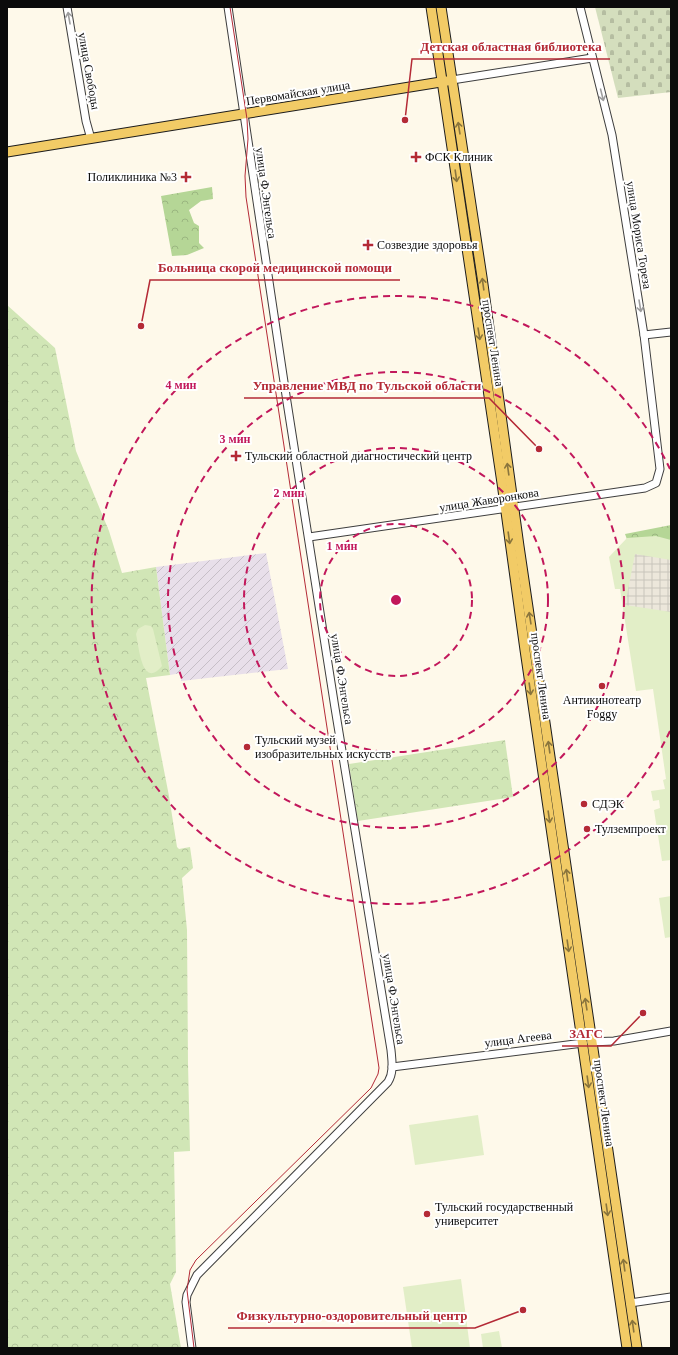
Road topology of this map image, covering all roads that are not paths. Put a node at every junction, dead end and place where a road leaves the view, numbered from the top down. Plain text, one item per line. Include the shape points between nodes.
1 (67, 7) edge
2 (228, 7) edge
3 (431, 7) edge
4 (441, 7) edge
5 (580, 7) edge
6 (592, 58) junction
7 (452, 80) junction
8 (442, 82) junction
9 (244, 114) junction
10 (91, 139) junction
11 (7, 152) edge
12 (671, 332) edge
13 (644, 335) junction
14 (660, 470) joint
15 (509, 508) junction
16 (308, 537) junction
17 (671, 1031) edge
18 (587, 1043) junction
19 (392, 1067) junction
20 (671, 1297) edge
21 (625, 1304) junction
22 (192, 1348) edge
23 (627, 1348) edge
24 (637, 1348) edge

10 -> 1 street, улица Свободы
2 - 9 street, улица Ф.Энгельса
3 - 8 main road, проспект Ленина
4 - 7 main road, проспект Ленина
5 - 6 street, улица Мориса Тореза
6 - 7 street, Первомайская улица
6 -> 13 street, улица Мориса Тореза via 612,135
7 - 8 main road, Первомайская улица
15 -> 7 main road, проспект Ленина via 482,277
8 - 9 main road, Первомайская улица
8 -> 15 main road, проспект Ленина
9 - 10 main road, Первомайская улица
9 - 16 street, улица Ф.Энгельса
10 - 11 main road, Первомайская улица
12 - 13 street
13 - 14 street, улица Мориса Тореза
14 - 15 street, улица Жаворонкова via 656,484 651,486
15 - 16 street, улица Жаворонкова
15 - 18 main road, проспект Ленина via 524,650
16 - 19 street, улица Ф.Энгельса via 389,1034
17 - 18 street, улица Агеева
18 - 19 street, улица Агеева
18 - 21 main road, проспект Ленина
19 - 22 street, улица Ф.Энгельса via 392,1076 388,1082 197,1275 186,1302
20 - 21 street
21 - 23 main road, проспект Ленина
24 -> 21 main road, проспект Ленина

